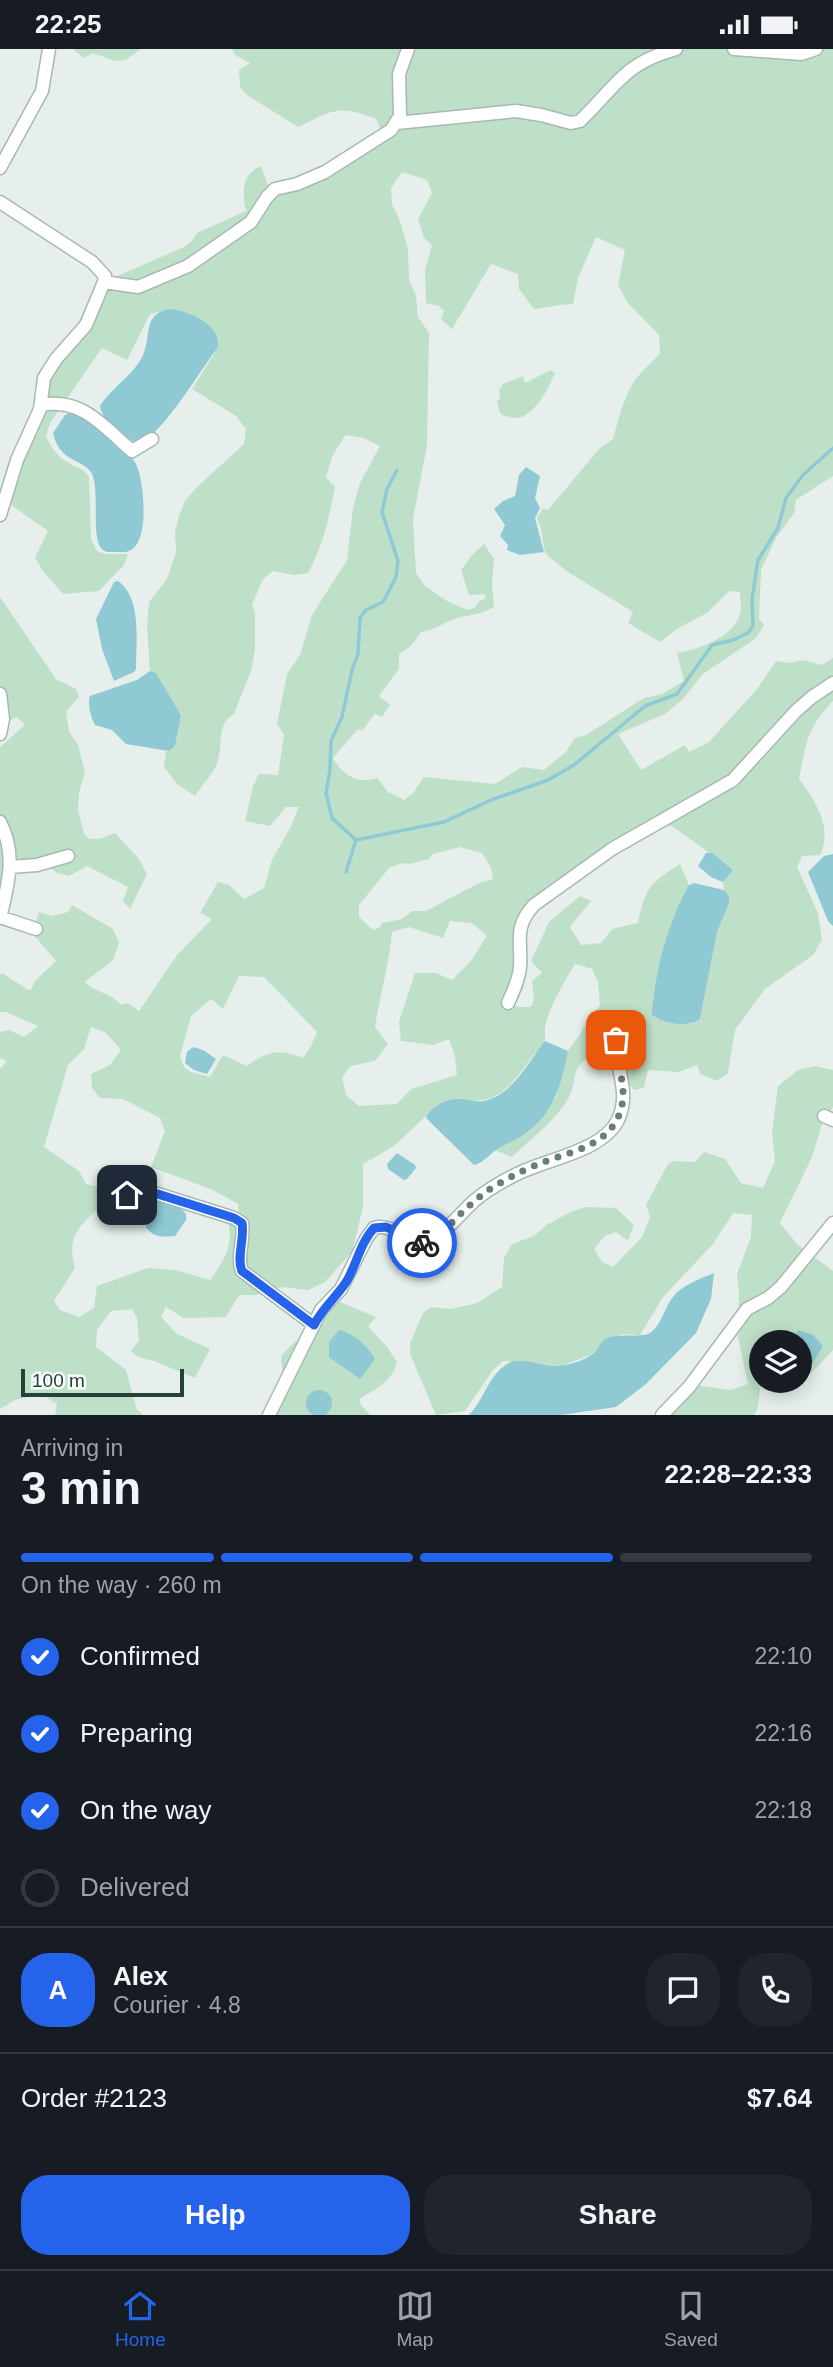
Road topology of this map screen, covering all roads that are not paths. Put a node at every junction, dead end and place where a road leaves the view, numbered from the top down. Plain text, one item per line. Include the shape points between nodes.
1 (49, 49) edge
2 (408, 49) edge
3 (676, 49) edge
4 (734, 49) edge
5 (816, 49) edge
6 (397, 123) junction
7 (0, 168) edge
8 (0, 202) edge
9 (104, 282) junction
10 (41, 405) junction
11 (152, 439) dead end
12 (0, 515) edge
13 (833, 683) edge
14 (0, 694) edge
15 (0, 734) edge
16 (0, 822) edge
17 (68, 856) dead end
18 (10, 867) junction
19 (0, 918) edge
20 (36, 929) dead end
21 (508, 1003) dead end
22 (616, 1040) dead end
23 (127, 1195) dead end
24 (833, 1223) edge
25 (314, 1325) junction
26 (269, 1415) edge
27 (662, 1415) edge

1 - 7 street via 43,91
2 - 6 street via 398,74 401,109
3 - 6 street via 632,67 575,123 516,111
4 - 5 street via 801,54
6 - 9 street via 325,172 275,189 251,222 188,267 138,287
8 - 9 street via 92,262
9 - 10 street via 86,325 44,378
10 - 11 street via 60,402 83,409 132,451
10 - 12 street
13 - 21 street via 796,711 733,780 612,849 534,905 519,931 520,969
14 - 15 street
16 - 18 street via 10,847
17 - 18 street
18 - 19 street
19 - 20 street
22 - 25 street via 624,1095 611,1129 590,1145 492,1188 431,1242 418,1242 386,1227 374,1228 348,1278
23 - 25 street via 145,1190 242,1223 242,1271
24 - 27 street via 781,1287 747,1309 689,1387
25 - 26 street

